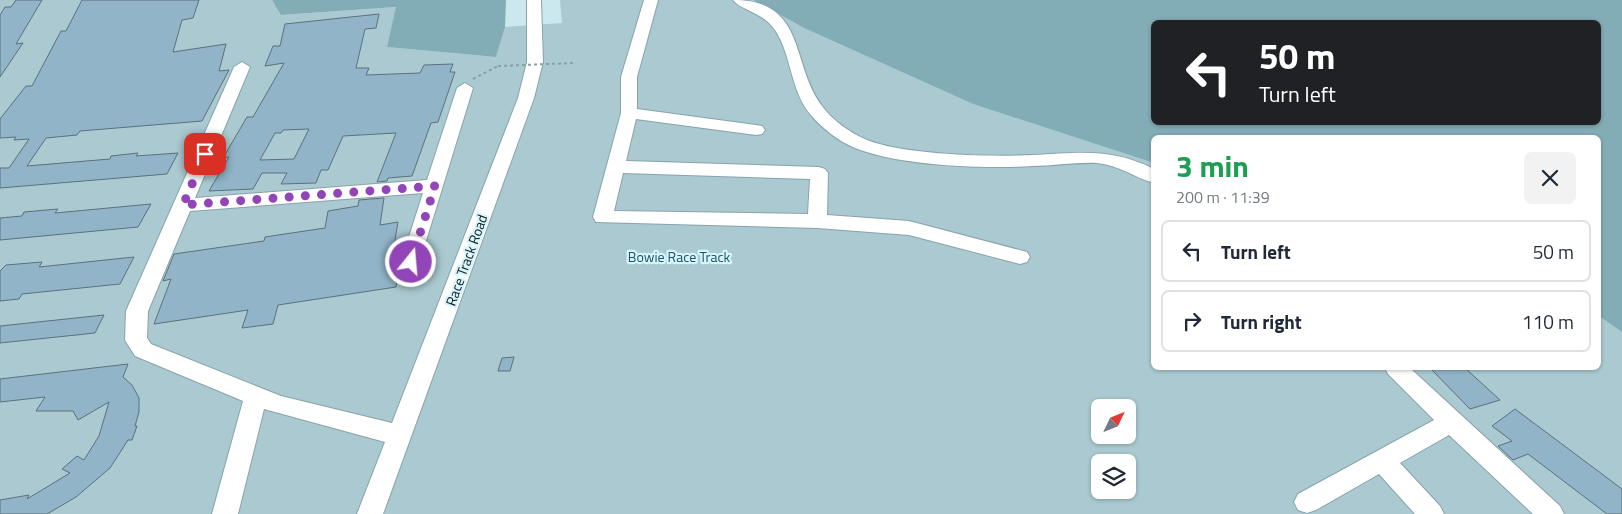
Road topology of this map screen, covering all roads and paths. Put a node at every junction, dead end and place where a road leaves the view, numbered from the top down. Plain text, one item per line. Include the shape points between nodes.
1 (534, 0) edge
2 (651, 0) edge
3 (740, 0) edge
4 (574, 63) dead end
5 (242, 68) dead end
6 (465, 88) joint
7 (629, 113) junction
8 (756, 130) dead end
9 (617, 168) junction
10 (1151, 176) edge
11 (435, 186) junction
12 (183, 205) junction
13 (817, 221) junction
14 (1020, 257) dead end
15 (411, 262) dead end
16 (1398, 370) edge
17 (256, 396) junction
18 (1450, 422) junction
19 (400, 435) junction
20 (1382, 460) junction
21 (1307, 502) dead end
22 (226, 514) edge
23 (370, 514) edge
24 (1431, 514) edge
25 (1551, 514) edge

1 - 19 street, Race Track Road via 535,62 526,98
2 - 7 street via 629,77
3 - 10 street via 778,20 813,106 830,124 854,140 894,153 948,158 1020,161 1083,157 1108,159 1126,163
4 - 6 path, bridge via 498,66 473,78
5 - 12 street
6 - 11 street
7 - 8 street
7 - 9 street
9 - 13 street via 819,173
9 - 13 street via 603,217
11 - 12 street
11 - 15 street
12 - 17 street via 137,311 136,340 143,350
13 - 14 street via 909,228
16 - 18 street
17 - 19 street via 278,405
17 - 22 street
18 - 20 street
18 - 25 street
19 - 23 street, Race Track Road
20 - 21 street
20 - 24 street

